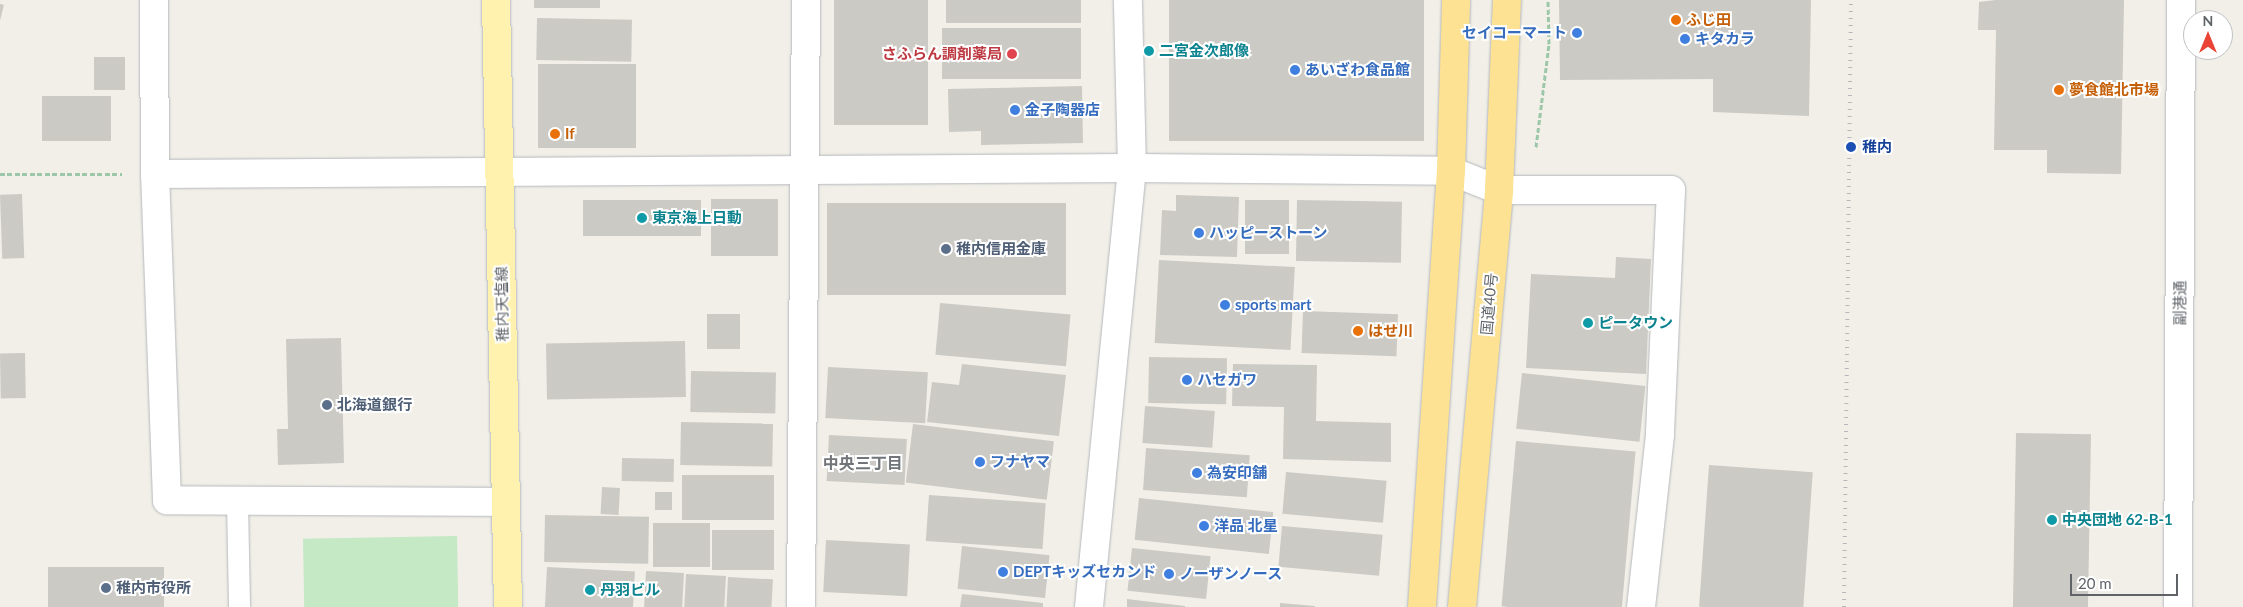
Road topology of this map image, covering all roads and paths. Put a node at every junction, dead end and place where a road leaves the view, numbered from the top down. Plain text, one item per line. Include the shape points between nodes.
1 (154, 0) edge
2 (496, 0) edge
3 (806, 0) edge
4 (1128, 0) edge
5 (1456, 0) edge
6 (1507, 0) edge
7 (1548, 0) edge
8 (2181, 0) edge
9 (1536, 150) dead end
10 (1132, 168) junction
11 (803, 171) junction
12 (1451, 171) junction
13 (499, 173) junction
14 (0, 174) edge
15 (155, 174) junction
16 (1499, 190) junction
17 (237, 501) junction
18 (505, 502) junction
19 (238, 607) edge
20 (508, 607) edge
21 (801, 607) edge
22 (1089, 607) edge
23 (1422, 607) edge
24 (1462, 607) edge
25 (1641, 607) edge
26 (2178, 607) edge

1 - 15 street
2 - 13 main road, 稚内天塩線
3 - 11 street
4 - 10 street
5 - 12 highway
6 - 16 highway, 国道40号
7 - 9 path via 1549,44
8 - 26 street, 副港通
10 - 11 street
10 - 12 street
10 - 22 street
11 - 13 street
11 - 21 street
12 - 16 street
12 - 23 highway
13 - 15 street
13 - 18 main road, 稚内天塩線
14 - 15 path
15 - 17 street via 167,500
16 - 24 highway, 国道40号
16 - 25 street via 1670,190 1660,435
17 - 18 street
17 - 19 lane
18 - 20 main road, 稚内天塩線

